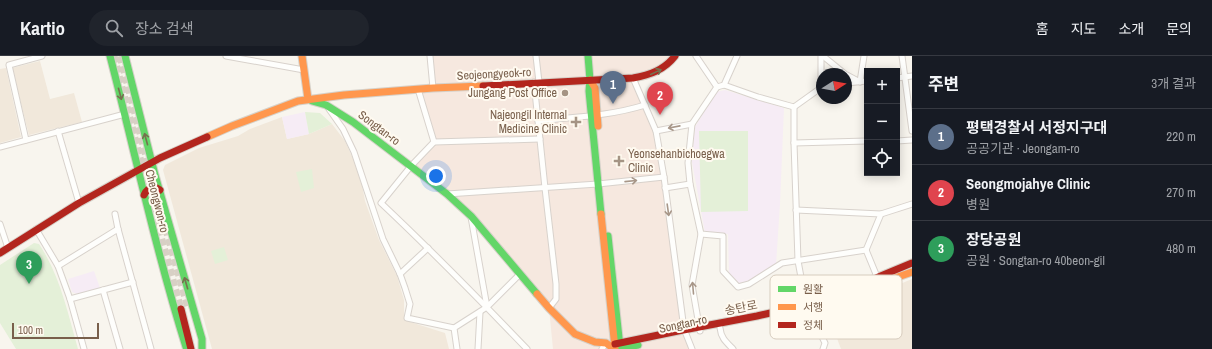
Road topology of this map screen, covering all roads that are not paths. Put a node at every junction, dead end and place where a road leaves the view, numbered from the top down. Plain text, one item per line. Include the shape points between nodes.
1 (42, 56) edge
2 (110, 56) edge
3 (124, 56) edge
4 (226, 56) edge
5 (302, 56) edge
6 (430, 56) edge
7 (536, 56) edge
8 (588, 56) edge
9 (675, 56) edge
10 (696, 56) edge
11 (737, 56) edge
12 (822, 56) edge
13 (864, 56) edge
14 (902, 56) edge
15 (822, 68) edge
16 (304, 70) junction
17 (912, 76) edge
18 (906, 77) junction
19 (633, 78) junction
20 (900, 78) edge
21 (590, 80) junction
22 (864, 81) edge
23 (537, 82) junction
24 (860, 82) junction
25 (852, 83) edge
26 (724, 85) junction
27 (717, 86) junction
28 (433, 88) junction
29 (418, 89) junction
30 (816, 91) edge
31 (308, 99) junction
32 (326, 105) junction
33 (645, 105) junction
34 (794, 107) junction
35 (125, 114) junction
36 (594, 115) junction
37 (538, 121) junction
38 (692, 124) junction
39 (58, 131) junction
40 (656, 131) junction
41 (912, 131) edge
42 (540, 139) junction
43 (26, 140) junction
44 (912, 140) edge
45 (864, 141) edge
46 (900, 141) edge
47 (434, 142) junction
48 (794, 143) junction
49 (0, 147) edge
50 (152, 162) junction
51 (412, 166) junction
52 (138, 170) junction
53 (664, 177) junction
54 (601, 184) junction
55 (690, 184) junction
56 (545, 188) junction
57 (665, 188) junction
58 (160, 190) junction
59 (447, 194) junction
60 (144, 195) junction
61 (79, 203) junction
62 (912, 204) edge
63 (796, 210) junction
64 (115, 214) dead end
65 (882, 214) junction
66 (471, 216) junction
67 (0, 224) edge
68 (36, 229) junction
69 (118, 229) junction
70 (702, 234) junction
71 (8, 248) junction
72 (428, 248) junction
73 (866, 250) junction
74 (0, 253) edge
75 (798, 261) junction
76 (912, 263) edge
77 (58, 266) junction
78 (912, 272) edge
79 (400, 274) junction
80 (520, 274) junction
81 (801, 275) edge
82 (876, 275) edge
83 (888, 275) edge
84 (899, 275) edge
85 (133, 282) junction
86 (103, 290) junction
87 (70, 299) junction
88 (487, 307) junction
89 (549, 308) junction
90 (480, 312) junction
91 (770, 314) edge
92 (770, 318) edge
93 (454, 328) junction
94 (720, 328) junction
95 (699, 329) junction
96 (685, 332) junction
97 (823, 339) edge
98 (604, 346) edge
99 (617, 347) edge
100 (84, 349) edge
101 (120, 349) edge
102 (152, 349) edge
103 (190, 349) edge
104 (202, 349) edge
105 (457, 349) edge
106 (478, 349) edge
107 (526, 349) edge
108 (692, 349) edge
109 (733, 349) edge
110 (823, 349) edge

1 - 43 street via 9,65
2 -> 35 street, Cheongwon-ro
50 -> 3 street, Cheongwon-ro
4 - 16 street
5 - 16 street
6 - 28 street
7 - 23 street
8 - 21 street
19 -> 9 street, Seojeongyeok-ro via 652,74 664,68
10 - 27 street
11 - 26 street
12 - 15 street
12 - 24 street
13 - 24 street
14 - 18 street
16 - 31 street
17 - 18 street
18 - 20 street
18 - 41 street
19 - 21 street, Seojeongyeok-ro
19 - 33 street
21 - 23 street, Seojeongyeok-ro
21 - 36 street via 589,91
22 - 24 street
23 - 28 street, Seojeongyeok-ro
23 - 37 street
24 - 25 street
26 - 27 street
26 - 34 street
27 - 38 street
28 - 29 street, Seojeongyeok-ro
29 - 31 street, Seojeongyeok-ro
29 - 47 street
30 - 34 street
31 - 32 street, Songtan-ro
31 - 50 street via 232,126
32 - 51 street, Songtan-ro
32 - 79 street via 343,129 354,152 383,239
33 - 36 street
33 - 40 street
34 - 48 street
35 - 39 street
35 - 52 street, Cheongwon-ro
36 - 37 street
36 - 54 street
37 - 42 street
38 -> 40 street
38 - 55 street via 688,163
39 - 43 street
39 - 61 street
40 - 53 street
42 - 47 street
42 - 56 street
43 - 49 street
44 - 46 street
45 - 48 street
47 - 51 street
48 - 63 street
50 - 52 street
50 - 58 street, Cheongwon-ro
51 - 59 street, Songtan-ro
51 - 72 street via 381,203
52 - 60 street, Cheongwon-ro
52 - 61 street
54 -> 53 street
53 - 57 street
54 - 56 street
54 - 99 street
55 - 57 street
55 - 70 street
56 - 59 street
56 - 89 street via 556,284 556,299
57 -> 96 street
58 - 60 street via 156,187 150,188
104 -> 58 street, Cheongwon-ro via 202,339
59 - 66 street, Songtan-ro
60 - 103 street, Cheongwon-ro via 174,309 186,347
61 - 68 street
62 - 65 street
63 - 65 street
63 - 75 street
64 - 69 street
65 - 73 street
66 - 80 street, Songtan-ro
66 - 88 street
67 - 71 street
68 - 71 street
68 - 77 street
69 - 77 street
69 - 85 street
70 - 75 street via 723,236 723,272 738,287 749,284 782,263
95 -> 70 street via 692,285
71 - 74 street
72 - 79 street
72 - 88 street
73 - 75 street
73 - 82 street
75 - 81 street
76 - 83 street
77 - 87 street
78 - 84 street, Songtan-ro
79 - 93 street via 410,304 407,318
80 - 88 street
80 - 89 street, Songtan-ro
85 - 86 street
85 - 102 street
86 - 87 street
86 - 101 street
87 - 100 street
88 - 90 street
88 - 107 street
89 - 98 street, Songtan-ro via 575,334
90 - 93 street
90 - 106 street
91 - 95 street, 송탄로
92 - 94 street, Songtan-ro
93 - 105 street
94 - 95 street, Songtan-ro
94 - 109 street via 720,334
95 - 96 street, Songtan-ro
96 - 99 street
96 - 108 street
97 - 110 street
98 - 99 street, Songtan-ro
103 - 104 street, Cheongwon-ro via 185,309

